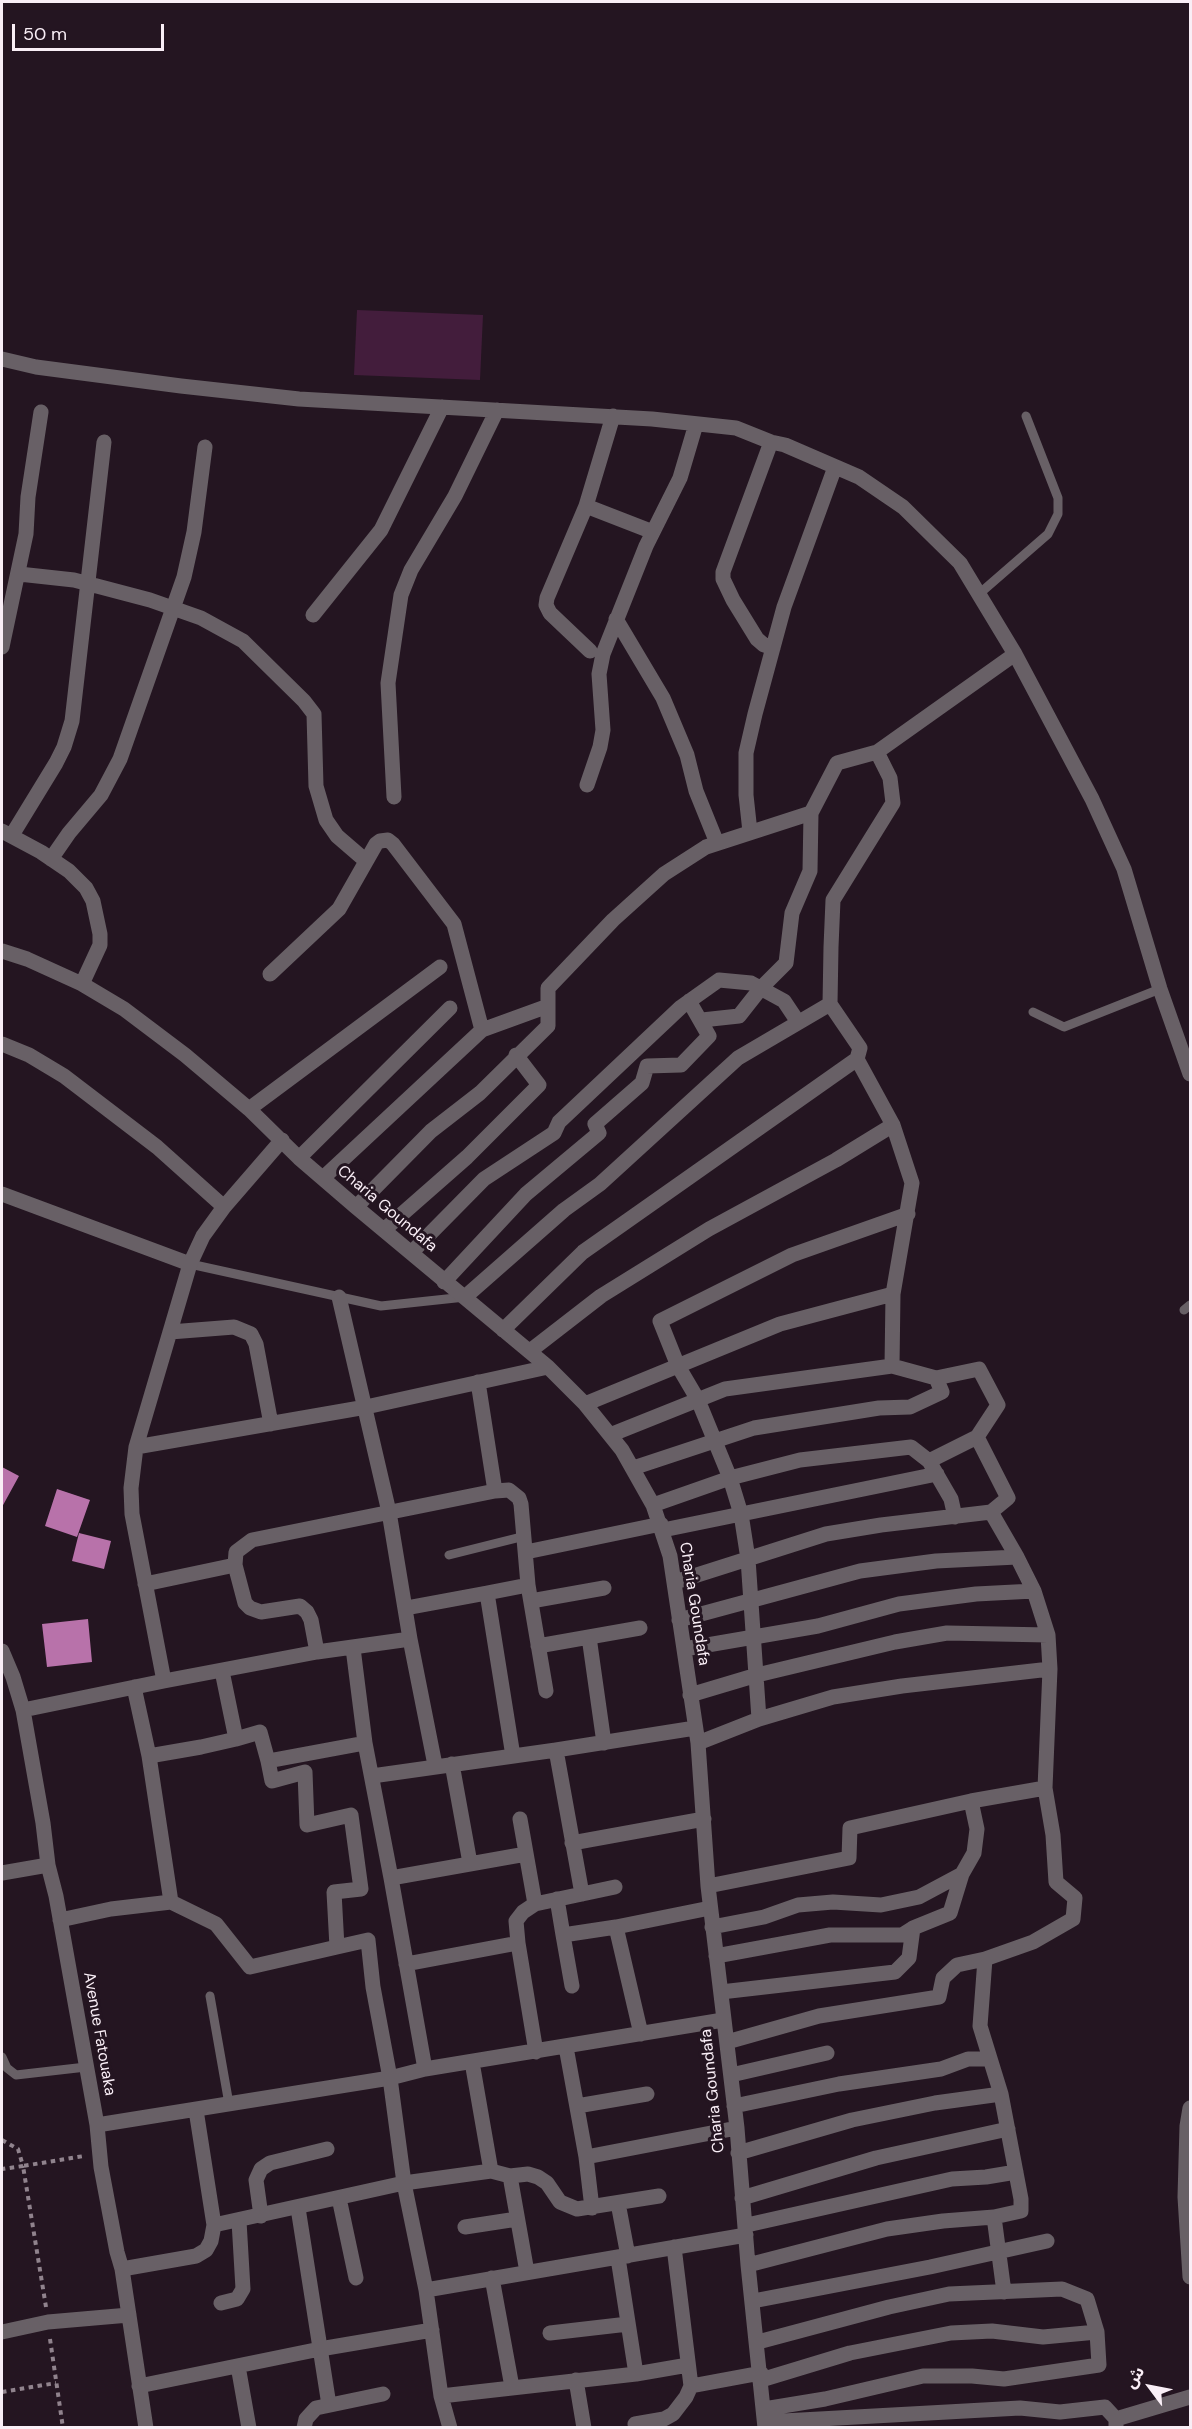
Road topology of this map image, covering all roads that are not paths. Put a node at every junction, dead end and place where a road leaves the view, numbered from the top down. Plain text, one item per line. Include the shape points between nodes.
1 (2, 359) edge
2 (442, 407) junction
3 (497, 410) junction
4 (41, 412) dead end
5 (613, 416) junction
6 (1026, 416) dead end
7 (696, 424) junction
8 (104, 442) dead end
9 (771, 442) junction
10 (204, 447) dead end
11 (835, 467) junction
12 (586, 506) junction
13 (652, 532) junction
14 (19, 574) junction
15 (87, 584) junction
16 (979, 594) junction
17 (173, 607) junction
18 (313, 615) dead end
19 (616, 619) junction
20 (2, 647) edge
21 (773, 648) junction
22 (590, 651) dead end
23 (1015, 654) junction
24 (877, 752) junction
25 (587, 785) dead end
26 (394, 796) dead end
27 (811, 813) junction
28 (750, 832) junction
29 (7, 833) edge
30 (717, 843) junction
31 (51, 859) junction
32 (366, 861) junction
33 (2, 951) edge
34 (440, 967) dead end
35 (270, 974) dead end
36 (82, 984) junction
37 (761, 988) junction
38 (1160, 988) junction
39 (689, 1001) junction
40 (830, 1004) junction
41 (548, 1006) junction
42 (450, 1008) dead end
43 (1033, 1012) dead end
44 (702, 1020) junction
45 (798, 1022) junction
46 (482, 1030) junction
47 (2, 1044) edge
48 (516, 1055) junction
49 (857, 1059) junction
50 (1191, 1074) edge
51 (249, 1109) junction
52 (893, 1125) junction
53 (282, 1140) junction
54 (299, 1158) junction
55 (323, 1178) junction
56 (2, 1194) edge
57 (224, 1207) junction
58 (356, 1207) junction
59 (908, 1214) junction
60 (385, 1229) junction
61 (412, 1252) junction
62 (190, 1264) junction
63 (444, 1282) junction
64 (893, 1294) junction
65 (339, 1297) junction
66 (465, 1297) junction
67 (503, 1330) junction
68 (170, 1332) junction
69 (530, 1351) junction
70 (678, 1365) junction
71 (892, 1366) junction
72 (548, 1367) junction
73 (936, 1378) junction
74 (478, 1382) junction
75 (698, 1400) junction
76 (585, 1404) junction
77 (366, 1407) junction
78 (271, 1424) junction
79 (610, 1435) junction
80 (977, 1437) junction
81 (714, 1440) junction
82 (136, 1447) junction
83 (929, 1461) junction
84 (633, 1468) junction
85 (937, 1474) junction
86 (730, 1478) junction
87 (495, 1491) junction
88 (653, 1505) junction
89 (389, 1512) junction
90 (991, 1512) junction
91 (741, 1514) junction
92 (955, 1516) junction
93 (662, 1527) junction
94 (525, 1536) junction
95 (526, 1552) junction
96 (449, 1555) dead end
97 (1017, 1557) junction
98 (748, 1559) junction
99 (235, 1565) junction
100 (675, 1582) junction
101 (146, 1584) junction
102 (528, 1585) junction
103 (604, 1588) dead end
104 (1034, 1591) junction
105 (487, 1593) junction
106 (531, 1601) junction
107 (751, 1601) junction
108 (406, 1608) junction
109 (679, 1620) junction
110 (640, 1628) dead end
111 (1047, 1635) junction
112 (589, 1637) junction
113 (753, 1638) junction
114 (410, 1639) junction
115 (538, 1646) junction
116 (353, 1648) junction
117 (684, 1649) junction
118 (2, 1651) edge
119 (317, 1652) junction
120 (1050, 1669) junction
121 (222, 1671) junction
122 (758, 1675) junction
123 (164, 1681) junction
124 (134, 1687) junction
125 (546, 1691) dead end
126 (690, 1695) junction
127 (23, 1710) junction
128 (759, 1719) junction
129 (697, 1735) junction
130 (236, 1739) junction
131 (365, 1743) junction
132 (604, 1743) junction
133 (556, 1750) junction
134 (149, 1756) junction
135 (513, 1756) junction
136 (268, 1761) junction
137 (452, 1764) junction
138 (435, 1766) junction
139 (372, 1776) junction
140 (1045, 1788) junction
141 (970, 1800) junction
142 (520, 1818) dead end
143 (704, 1819) junction
144 (572, 1844) junction
145 (526, 1854) junction
146 (470, 1863) junction
147 (48, 1865) junction
148 (2, 1873) edge
149 (962, 1874) junction
150 (391, 1878) junction
151 (708, 1886) junction
152 (615, 1887) dead end
153 (582, 1894) junction
154 (557, 1899) junction
155 (171, 1902) junction
156 (535, 1904) junction
157 (710, 1908) junction
158 (60, 1920) junction
159 (616, 1927) junction
160 (712, 1927) junction
161 (913, 1928) junction
162 (563, 1935) junction
163 (518, 1943) junction
164 (337, 1947) junction
165 (716, 1956) junction
166 (985, 1959) junction
167 (406, 1964) junction
168 (572, 1986) dead end
169 (721, 1992) junction
170 (210, 1996) dead end
171 (723, 2020) junction
172 (641, 2034) junction
173 (727, 2042) junction
174 (566, 2047) junction
175 (536, 2052) junction
176 (827, 2053) dead end
177 (2, 2058) edge
178 (990, 2059) junction
179 (472, 2062) junction
180 (86, 2067) junction
181 (424, 2069) junction
182 (731, 2075) junction
183 (390, 2078) junction
184 (647, 2094) dead end
185 (1001, 2094) junction
186 (229, 2104) junction
187 (577, 2106) junction
188 (734, 2106) junction
189 (1191, 2108) edge
190 (196, 2109) junction
191 (97, 2125) junction
192 (737, 2128) junction
193 (1008, 2129) junction
194 (327, 2149) dead end
195 (738, 2153) junction
196 (586, 2157) junction
197 (491, 2171) junction
198 (1016, 2172) junction
199 (510, 2176) junction
200 (404, 2184) junction
201 (659, 2196) dead end
202 (742, 2198) junction
203 (339, 2199) junction
204 (618, 2203) junction
205 (298, 2208) junction
206 (592, 2208) junction
207 (261, 2216) junction
208 (994, 2217) junction
209 (517, 2219) junction
210 (239, 2221) junction
211 (214, 2225) junction
212 (465, 2227) dead end
213 (746, 2230) junction
214 (1047, 2241) dead end
215 (674, 2247) junction
216 (999, 2252) junction
217 (623, 2257) junction
218 (748, 2265) junction
219 (122, 2269) junction
220 (527, 2272) junction
221 (1191, 2277) edge
222 (356, 2278) dead end
223 (492, 2278) junction
224 (426, 2290) junction
225 (1004, 2292) junction
226 (753, 2301) junction
227 (221, 2303) dead end
228 (129, 2315) junction
229 (628, 2324) junction
230 (432, 2330) junction
231 (2, 2332) edge
232 (1097, 2332) junction
233 (550, 2333) dead end
234 (758, 2342) junction
235 (320, 2349) junction
236 (688, 2365) junction
237 (238, 2366) junction
238 (636, 2374) junction
239 (761, 2377) junction
240 (576, 2380) junction
241 (139, 2386) junction
242 (691, 2386) junction
243 (512, 2387) junction
244 (383, 2394) dead end
245 (441, 2396) junction
246 (1191, 2397) edge
247 (329, 2405) junction
248 (765, 2420) edge
249 (1116, 2423) edge
250 (635, 2424) dead end
251 (146, 2427) edge
252 (249, 2427) edge
253 (304, 2427) edge
254 (450, 2427) edge
255 (584, 2427) edge

1 - 2 street via 36,367 216,390
2 - 3 street
2 - 18 street via 381,530
3 - 5 street
3 - 26 street via 400,595 388,683
4 - 14 street
5 - 7 street
5 - 12 street
6 - 16 lane via 1058,498 1058,514 1048,534
7 - 9 street via 736,428
7 - 13 street via 680,478
8 - 15 street
9 - 11 street
9 - 21 street via 723,579 757,639
10 - 17 street via 195,532
11 - 16 street via 859,477 903,507 960,563
11 - 21 street
12 - 13 street
12 - 22 street via 546,605
13 - 19 street
14 - 15 street
14 - 20 street
15 - 17 street
15 - 29 street via 75,706 68,734 56,763
16 - 23 street
17 - 31 street via 113,774
17 - 32 street via 243,641 309,707 314,714 316,786 326,820 337,836
19 - 25 street via 599,674 603,730
19 - 30 street via 663,698
21 - 28 street via 746,753
23 - 24 street
23 - 38 street via 1092,799 1124,869
24 - 27 street via 837,763
24 - 40 street via 890,778 893,803 833,900
27 - 28 street
27 - 37 street via 810,871 792,913 786,963
28 - 30 street
29 - 31 street
30 - 41 street via 664,874 613,920 548,988
31 - 36 street via 69,871 93,901 100,945
32 - 35 street via 339,909
32 - 46 street via 380,841 388,840 454,924
33 - 36 street, Charia Goundafa
34 - 51 street
36 - 51 street, Charia Goundafa via 124,1009
37 - 39 street via 751,983 719,980
37 - 44 street via 739,1016
37 - 45 street via 783,1001
38 - 43 lane via 1064,1027
38 - 50 street
39 - 44 street
39 - 61 street via 559,1122 554,1133 484,1179
40 - 45 street
40 - 49 street via 860,1048
41 - 46 street
41 - 48 street via 548,1026
42 - 54 street
44 - 63 street via 709,1036 681,1065 647,1066 642,1083 595,1124 599,1133 526,1194
45 - 66 street via 738,1058 600,1184 564,1210
46 - 55 street
47 - 57 street via 64,1076 157,1147
48 - 58 street via 480,1093 431,1131
48 - 60 street via 539,1085 467,1157
49 - 52 street
49 - 67 street via 583,1252
51 - 53 street, Charia Goundafa
52 - 59 street via 912,1183
52 - 69 street via 836,1161 709,1229 602,1296
53 - 54 street, Charia Goundafa
53 - 57 street
54 - 55 street, Charia Goundafa
55 - 58 street, Charia Goundafa
56 - 62 street
57 - 62 street via 203,1236
58 - 60 street, Charia Goundafa
59 - 64 street
59 - 70 street via 792,1255 660,1321
60 - 61 street, Charia Goundafa
61 - 63 street, Charia Goundafa
62 - 65 lane
62 - 68 street
63 - 66 street, Charia Goundafa
64 - 70 street via 780,1324
64 - 71 street
65 - 66 lane via 381,1306
65 - 77 street
66 - 67 street, Charia Goundafa
67 - 69 street, Charia Goundafa
68 - 78 street via 234,1327 251,1334
68 - 82 street
69 - 72 street, Charia Goundafa
70 - 75 street
70 - 76 street
71 - 73 street
71 - 75 street via 725,1389
72 - 74 street
72 - 76 street, Charia Goundafa
73 - 80 street via 979,1369 998,1405
73 - 81 street via 942,1392 910,1407 879,1408 754,1428
74 - 77 street
74 - 87 street
75 - 79 street
75 - 81 street
76 - 79 street, Charia Goundafa
77 - 78 street
77 - 89 street
78 - 82 street
79 - 84 street, Charia Goundafa
80 - 83 street
80 - 90 street via 1008,1498
81 - 84 street
81 - 86 street
82 - 101 street via 132,1514
83 - 85 street
83 - 86 street via 911,1447 800,1460
84 - 88 street, Charia Goundafa
85 - 91 street
85 - 92 street via 951,1499
86 - 88 street
86 - 91 street
87 - 89 street
87 - 94 street via 509,1490 519,1498
88 - 93 street, Charia Goundafa
89 - 99 street via 252,1540 236,1552
89 - 108 street
90 - 92 street
90 - 97 street
91 - 93 street
91 - 98 street
92 - 98 street via 826,1534
93 - 95 street
93 - 100 street, Charia Goundafa
94 - 95 street
94 - 96 lane
95 - 102 street
97 - 104 street
97 - 107 street via 936,1561 860,1571
98 - 100 street
98 - 107 street
99 - 101 street
99 - 119 street via 245,1603 250,1608 261,1612 300,1606 307,1611
100 - 109 street, Charia Goundafa
101 - 123 street
102 - 105 street
102 - 106 street
103 - 106 street
104 - 111 street
104 - 113 street via 898,1604 818,1626
105 - 108 street
105 - 135 street
106 - 115 street
107 - 109 street
107 - 113 street
108 - 114 street
109 - 117 street, Charia Goundafa
110 - 112 street
111 - 120 street
111 - 122 street via 947,1633
112 - 115 street
112 - 132 street
113 - 117 street
113 - 122 street
114 - 116 street
114 - 138 street
115 - 125 street
116 - 119 street
116 - 131 street
117 - 126 street, Charia Goundafa
118 - 127 street, Avenue Fatouaka
119 - 121 street
120 - 128 street via 833,1697
120 - 140 street
121 - 123 street
121 - 130 street
122 - 126 street
122 - 128 street
123 - 124 street
124 - 127 street
124 - 134 street
126 - 129 street, Charia Goundafa
127 - 147 street, Avenue Fatouaka
128 - 129 street
129 - 132 street
129 - 143 street, Charia Goundafa
130 - 134 street
130 - 136 street via 260,1732
131 - 136 street
131 - 139 street
132 - 133 street
133 - 135 street
133 - 144 street
134 - 155 street
135 - 137 street
136 - 164 street via 272,1781 305,1772 307,1825 351,1815 361,1889 334,1892
137 - 138 street
137 - 146 street
138 - 139 street
139 - 150 street
140 - 141 street
140 - 166 street via 1056,1882 1075,1898 1073,1919 1033,1942
141 - 149 street via 977,1829 974,1853
141 - 151 street via 850,1828 849,1858
142 - 145 street
143 - 144 street
143 - 151 street, Charia Goundafa
144 - 153 street
145 - 146 street
145 - 156 street
146 - 150 street
147 - 148 street
147 - 158 street, Avenue Fatouaka
149 - 160 street via 919,1897 881,1905 798,1905 764,1917
149 - 161 street via 950,1913
150 - 167 street
151 - 157 street, Charia Goundafa
152 - 153 street
153 - 154 street
154 - 156 street
154 - 162 street
155 - 158 street
155 - 164 street via 216,1924 250,1967
156 - 163 street via 516,1922
157 - 159 street
157 - 160 street, Charia Goundafa
158 - 180 street, Avenue Fatouaka
159 - 162 street
159 - 172 street
160 - 165 street, Charia Goundafa
161 - 165 street via 902,1935 830,1935
161 - 169 street via 909,1958 895,1972
162 - 168 street
163 - 167 street
163 - 175 street
164 - 183 street via 368,1940
165 - 169 street, Charia Goundafa
166 - 173 street via 957,1965 943,1978 939,1997 819,2016
166 - 178 street via 980,2026
167 - 181 street
169 - 171 street, Charia Goundafa
170 - 186 lane
171 - 172 street
171 - 173 street, Charia Goundafa
172 - 174 street
173 - 182 street, Charia Goundafa
174 - 175 street
174 - 187 street
175 - 179 street
176 - 182 street
177 - 180 lane via 16,2075
178 - 185 street
178 - 188 street via 968,2059 941,2069 839,2084
179 - 181 street
179 - 197 street
180 - 191 street, Avenue Fatouaka
181 - 183 street
182 - 188 street, Charia Goundafa
183 - 186 street
183 - 200 street
184 - 187 street
185 - 193 street
185 - 195 street via 852,2120
186 - 190 street
187 - 196 street
188 - 192 street, Charia Goundafa
189 - 221 street via 1185,2197
190 - 191 street
190 - 211 street
191 - 219 street, Avenue Fatouaka
192 - 195 street, Charia Goundafa
192 - 196 street
193 - 198 street
193 - 202 street via 876,2158
194 - 207 street via 270,2163 261,2169 256,2180
195 - 202 street, Charia Goundafa
196 - 206 street
197 - 199 street
197 - 200 street
198 - 208 street via 1021,2211
198 - 213 street via 952,2179
199 - 206 street via 538,2177 567,2207
199 - 209 street
200 - 203 street
200 - 224 street
201 - 204 street
202 - 213 street, Charia Goundafa
203 - 205 street
203 - 222 street
204 - 206 street
204 - 217 street
205 - 207 street
205 - 235 street
207 - 210 street
208 - 216 street
208 - 218 street via 887,2229
209 - 212 street
209 - 220 street
210 - 211 street
210 - 227 street via 243,2289 237,2299
211 - 219 street via 206,2250 196,2256
213 - 215 street
213 - 218 street, Charia Goundafa
214 - 216 street
215 - 217 street
215 - 236 street
216 - 225 street
216 - 226 street
217 - 220 street
217 - 229 street
218 - 226 street, Charia Goundafa
219 - 228 street, Avenue Fatouaka
220 - 223 street
223 - 224 street
223 - 243 street
224 - 230 street
225 - 232 street via 1062,2289 1087,2299
225 - 234 street via 950,2294
226 - 234 street, Charia Goundafa
228 - 231 street via 48,2322
228 - 241 street, Avenue Fatouaka
229 - 233 street
229 - 238 street
230 - 235 street
230 - 245 street
232 - 239 street via 1043,2337 992,2331 951,2333 850,2353
232 - 248 street via 1099,2365 1004,2379 923,2376 825,2398
234 - 239 street, Charia Goundafa
235 - 237 street
235 - 247 street
236 - 238 street
236 - 242 street
237 - 241 street
237 - 252 street
238 - 240 street
239 - 242 street
239 - 248 street, Charia Goundafa
240 - 243 street
240 - 255 street
241 - 251 street, Avenue Fatouaka
242 - 250 street via 673,2414
243 - 245 street
244 - 247 street
245 - 254 street
246 - 249 street
247 - 253 street via 310,2412
248 - 249 street via 1020,2409 1060,2412 1105,2407

